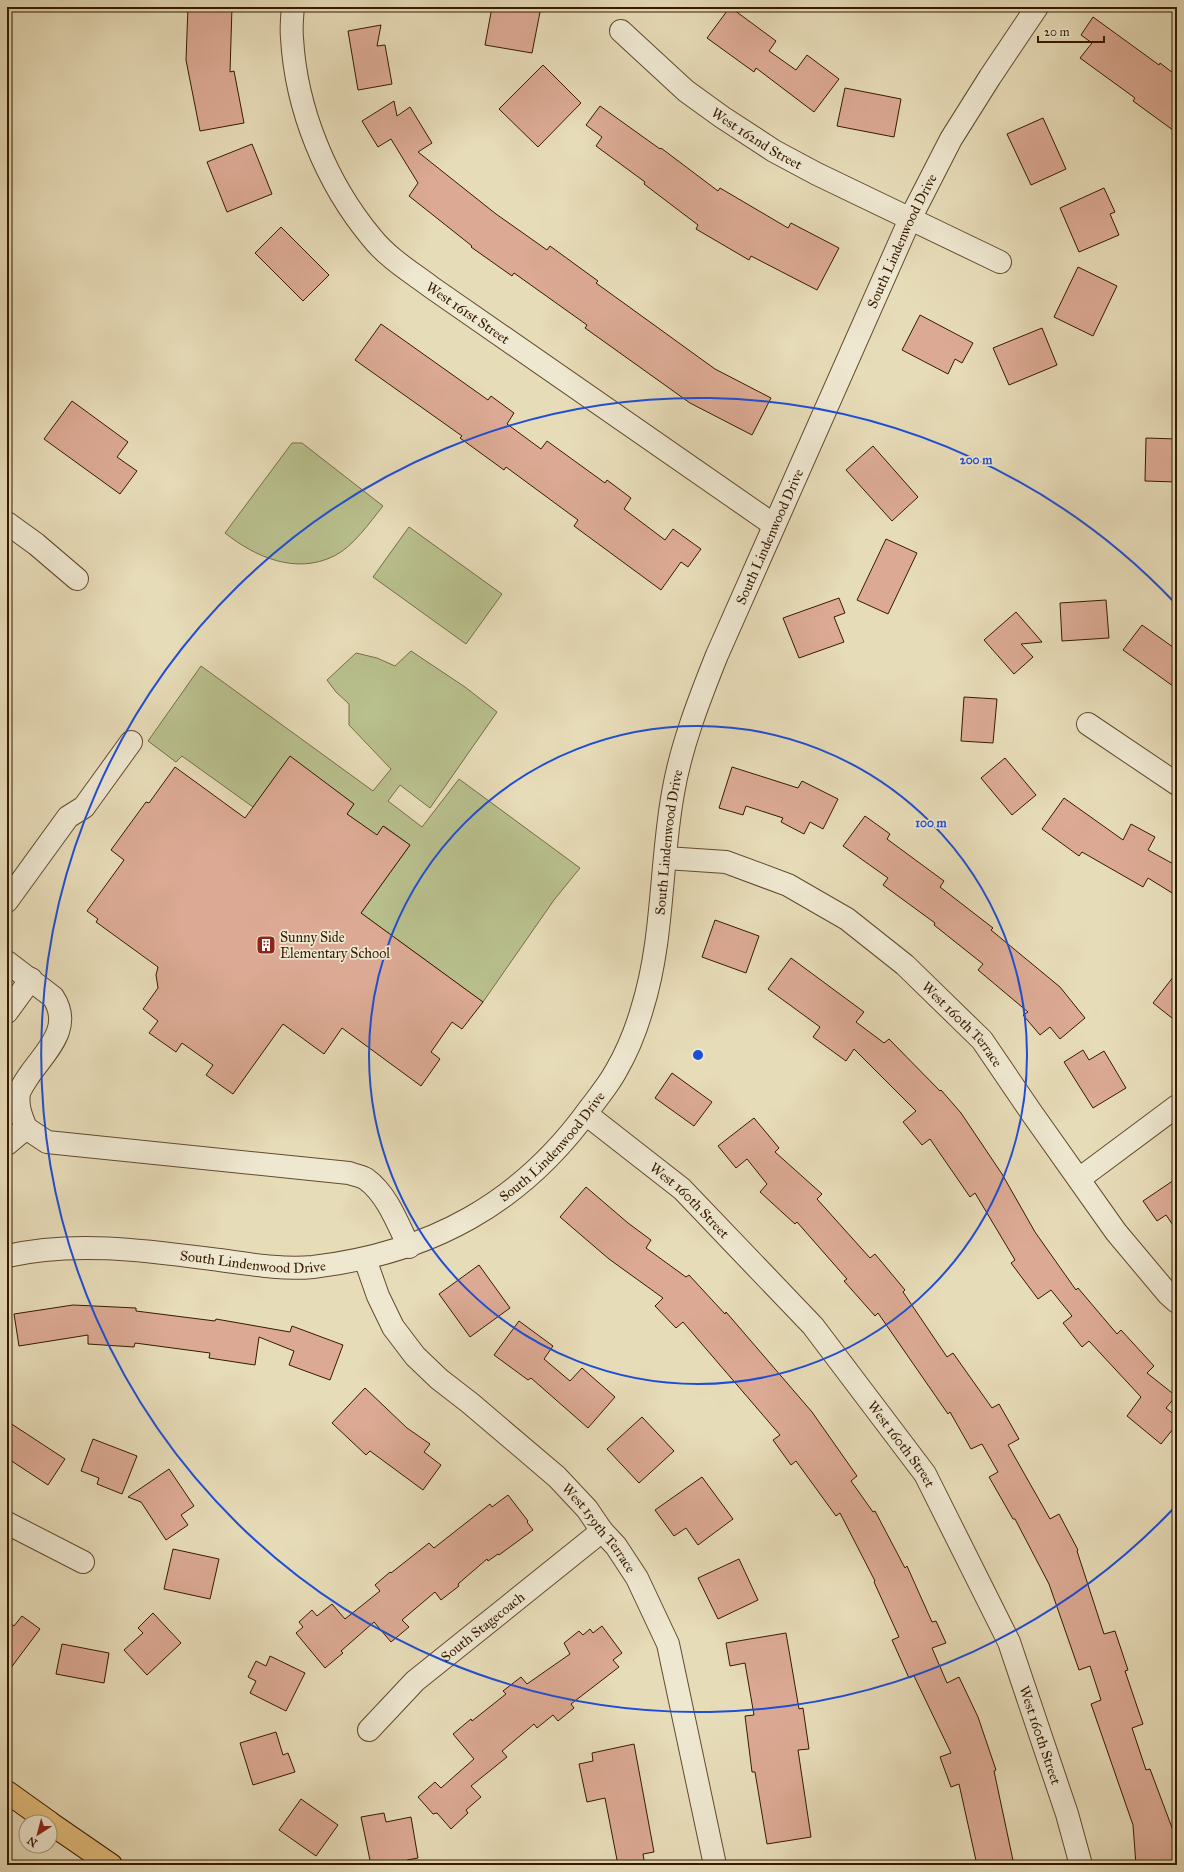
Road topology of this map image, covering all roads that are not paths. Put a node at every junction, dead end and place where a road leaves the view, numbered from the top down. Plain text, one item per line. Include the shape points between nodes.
1 (293, 7) edge
2 (1037, 7) edge
3 (621, 31) dead end
4 (910, 218) junction
5 (1000, 262) dead end
6 (7, 523) edge
7 (774, 525) junction
8 (77, 579) dead end
9 (1088, 724) dead end
10 (131, 742) dead end
11 (1177, 784) edge
12 (666, 858) junction
13 (7, 901) edge
14 (7, 962) edge
15 (31, 980) junction
16 (7, 1012) edge
17 (1177, 1106) edge
18 (586, 1114) junction
19 (26, 1128) junction
20 (7, 1144) edge
21 (1079, 1179) junction
22 (409, 1247) junction
23 (7, 1256) edge
24 (365, 1259) junction
25 (1177, 1302) edge
26 (7, 1523) edge
27 (602, 1531) junction
28 (83, 1562) dead end
29 (369, 1730) dead end
30 (7, 1792) edge
31 (39, 1814) edge
32 (58, 1828) edge
33 (111, 1865) edge
34 (715, 1865) edge
35 (1081, 1865) edge

1 - 7 street, West 161st Street via 292,38 299,87 310,128 326,168 372,239 397,262
2 - 4 street, South Lindenwood Drive via 951,139
3 - 4 street, West 162nd Street via 686,91 722,118 816,174
4 - 5 street, West 162nd Street
4 - 7 street, South Lindenwood Drive
6 - 8 street
7 - 12 street, South Lindenwood Drive via 694,712 673,792
9 - 11 street
10 - 13 street via 84,807 68,817
12 - 18 street, South Lindenwood Drive via 654,961 643,1008 616,1072
12 - 21 street, West 160th Terrace via 726,862 788,885 847,919 905,965 982,1040
14 - 15 street
15 - 16 street
15 - 19 street via 58,1004 61,1022 58,1034 20,1091 18,1107
17 - 21 street
18 - 22 street, South Lindenwood Drive via 553,1154 503,1198 467,1220
18 - 35 street, West 160th Street via 682,1189 813,1326 925,1474 1009,1642 1067,1814
19 - 20 street
19 - 22 street via 47,1142 349,1173 365,1178 376,1188 395,1217
21 - 25 street, West 160th Terrace via 1116,1232
22 - 24 street, South Lindenwood Drive
23 - 24 street, South Lindenwood Drive via 51,1250 105,1249 307,1268
24 - 27 street, West 159th Terrace via 378,1296 394,1327 415,1356 557,1477 587,1509
26 - 28 street
27 - 29 street, South Stagecoach via 415,1681
27 - 34 street, West 159th Terrace via 616,1546 637,1578 668,1644
30 - 31 main road
32 - 33 main road

